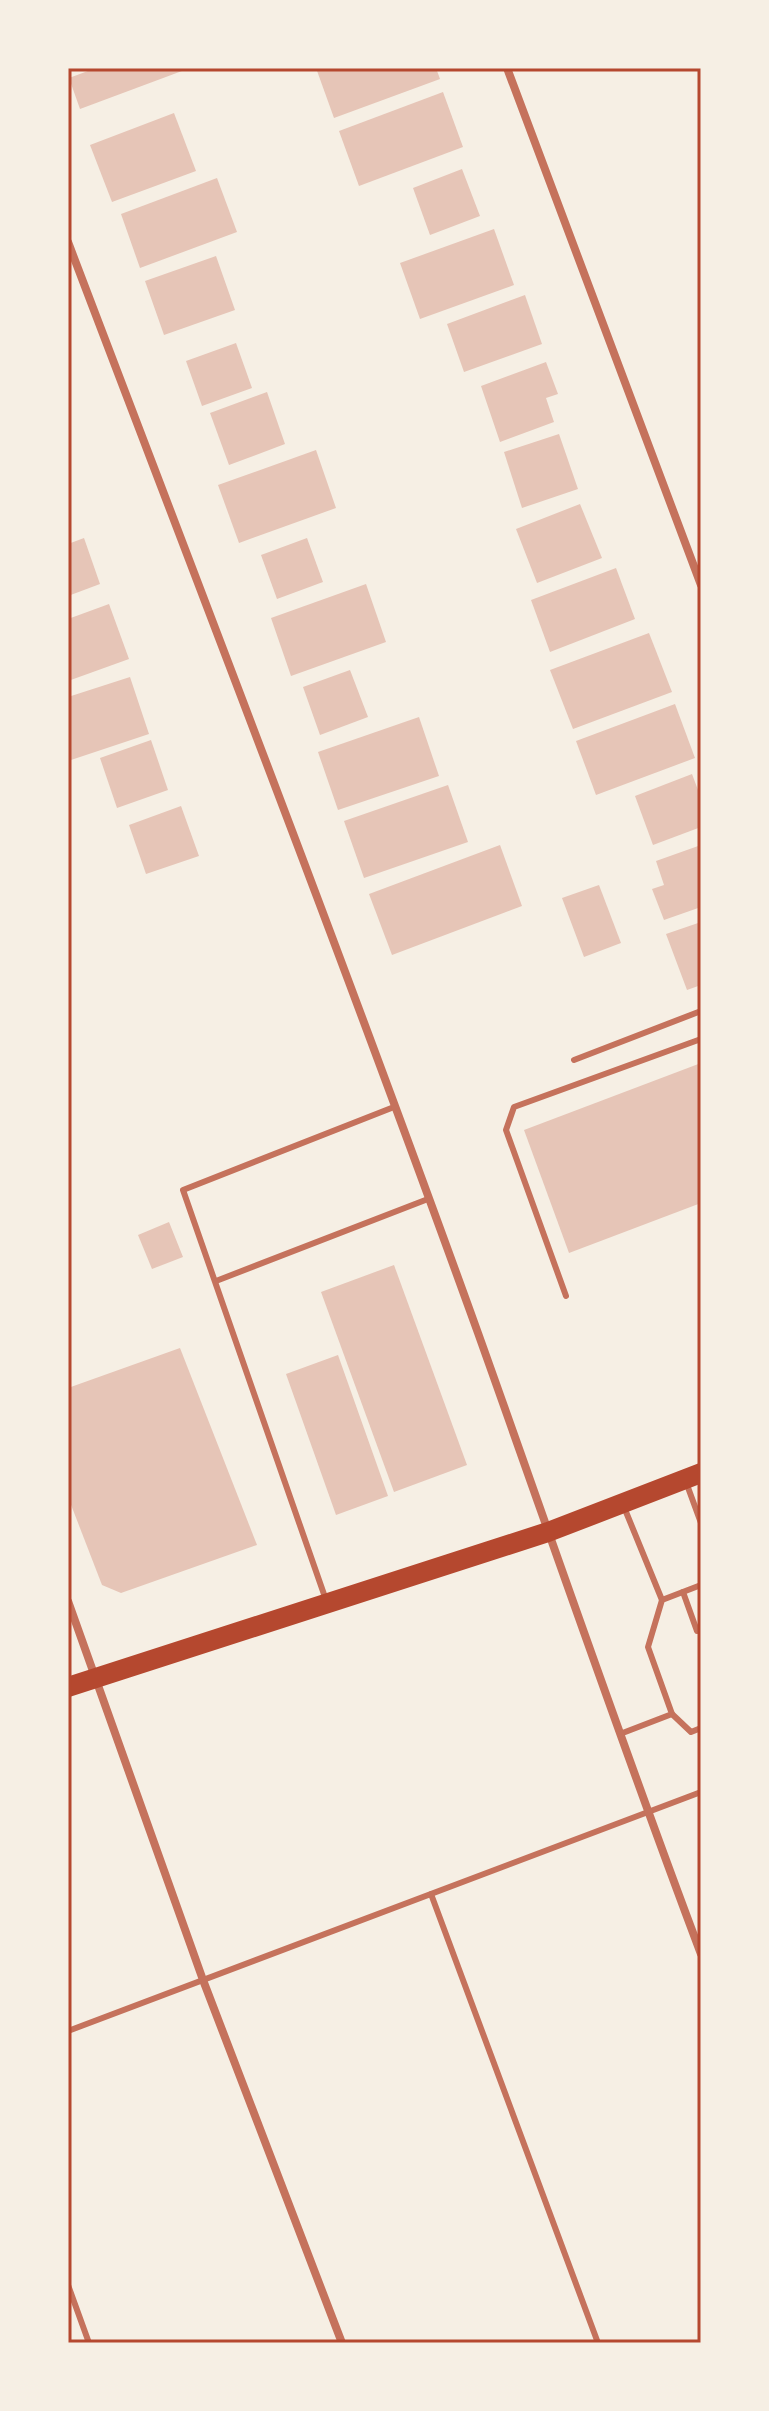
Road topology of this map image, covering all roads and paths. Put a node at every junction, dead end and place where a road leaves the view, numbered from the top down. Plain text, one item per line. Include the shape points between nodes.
1 (507, 68) edge
2 (68, 242) edge
3 (701, 585) edge
4 (701, 1011) edge
5 (701, 1039) edge
6 (574, 1060) dead end
7 (394, 1107) junction
8 (428, 1199) junction
9 (216, 1281) junction
10 (566, 1296) dead end
11 (693, 1476) edge
12 (623, 1504) junction
13 (701, 1523) edge
14 (548, 1532) junction
15 (701, 1585) edge
16 (683, 1592) junction
17 (662, 1600) junction
18 (68, 1601) edge
19 (327, 1603) junction
20 (697, 1631) dead end
21 (96, 1676) junction
22 (68, 1687) edge
23 (672, 1714) junction
24 (701, 1728) edge
25 (620, 1734) junction
26 (701, 1792) edge
27 (647, 1812) junction
28 (431, 1894) junction
29 (701, 1954) edge
30 (203, 1980) junction
31 (68, 2031) edge
32 (68, 2285) edge
33 (89, 2343) edge
34 (342, 2343) edge
35 (598, 2343) edge

1 - 3 street
2 - 7 street
4 - 6 lane
5 - 10 lane via 514,1107 506,1130
7 - 8 street
7 - 9 lane via 183,1190
8 - 9 lane
8 - 14 street
9 - 19 lane
11 - 12 main road
11 - 13 lane
12 - 14 main road
12 - 17 lane
14 - 19 main road
14 - 25 street
15 - 16 lane
16 - 17 lane
16 - 20 lane
17 - 23 lane via 648,1647
18 - 21 street
19 - 21 main road
21 - 22 main road
21 - 30 street
23 - 24 lane via 691,1732
23 - 25 lane
25 - 27 street
26 - 27 lane
27 - 28 lane
27 - 29 street
28 - 30 lane
28 - 35 lane
30 - 31 lane
30 - 34 street
32 - 33 lane

